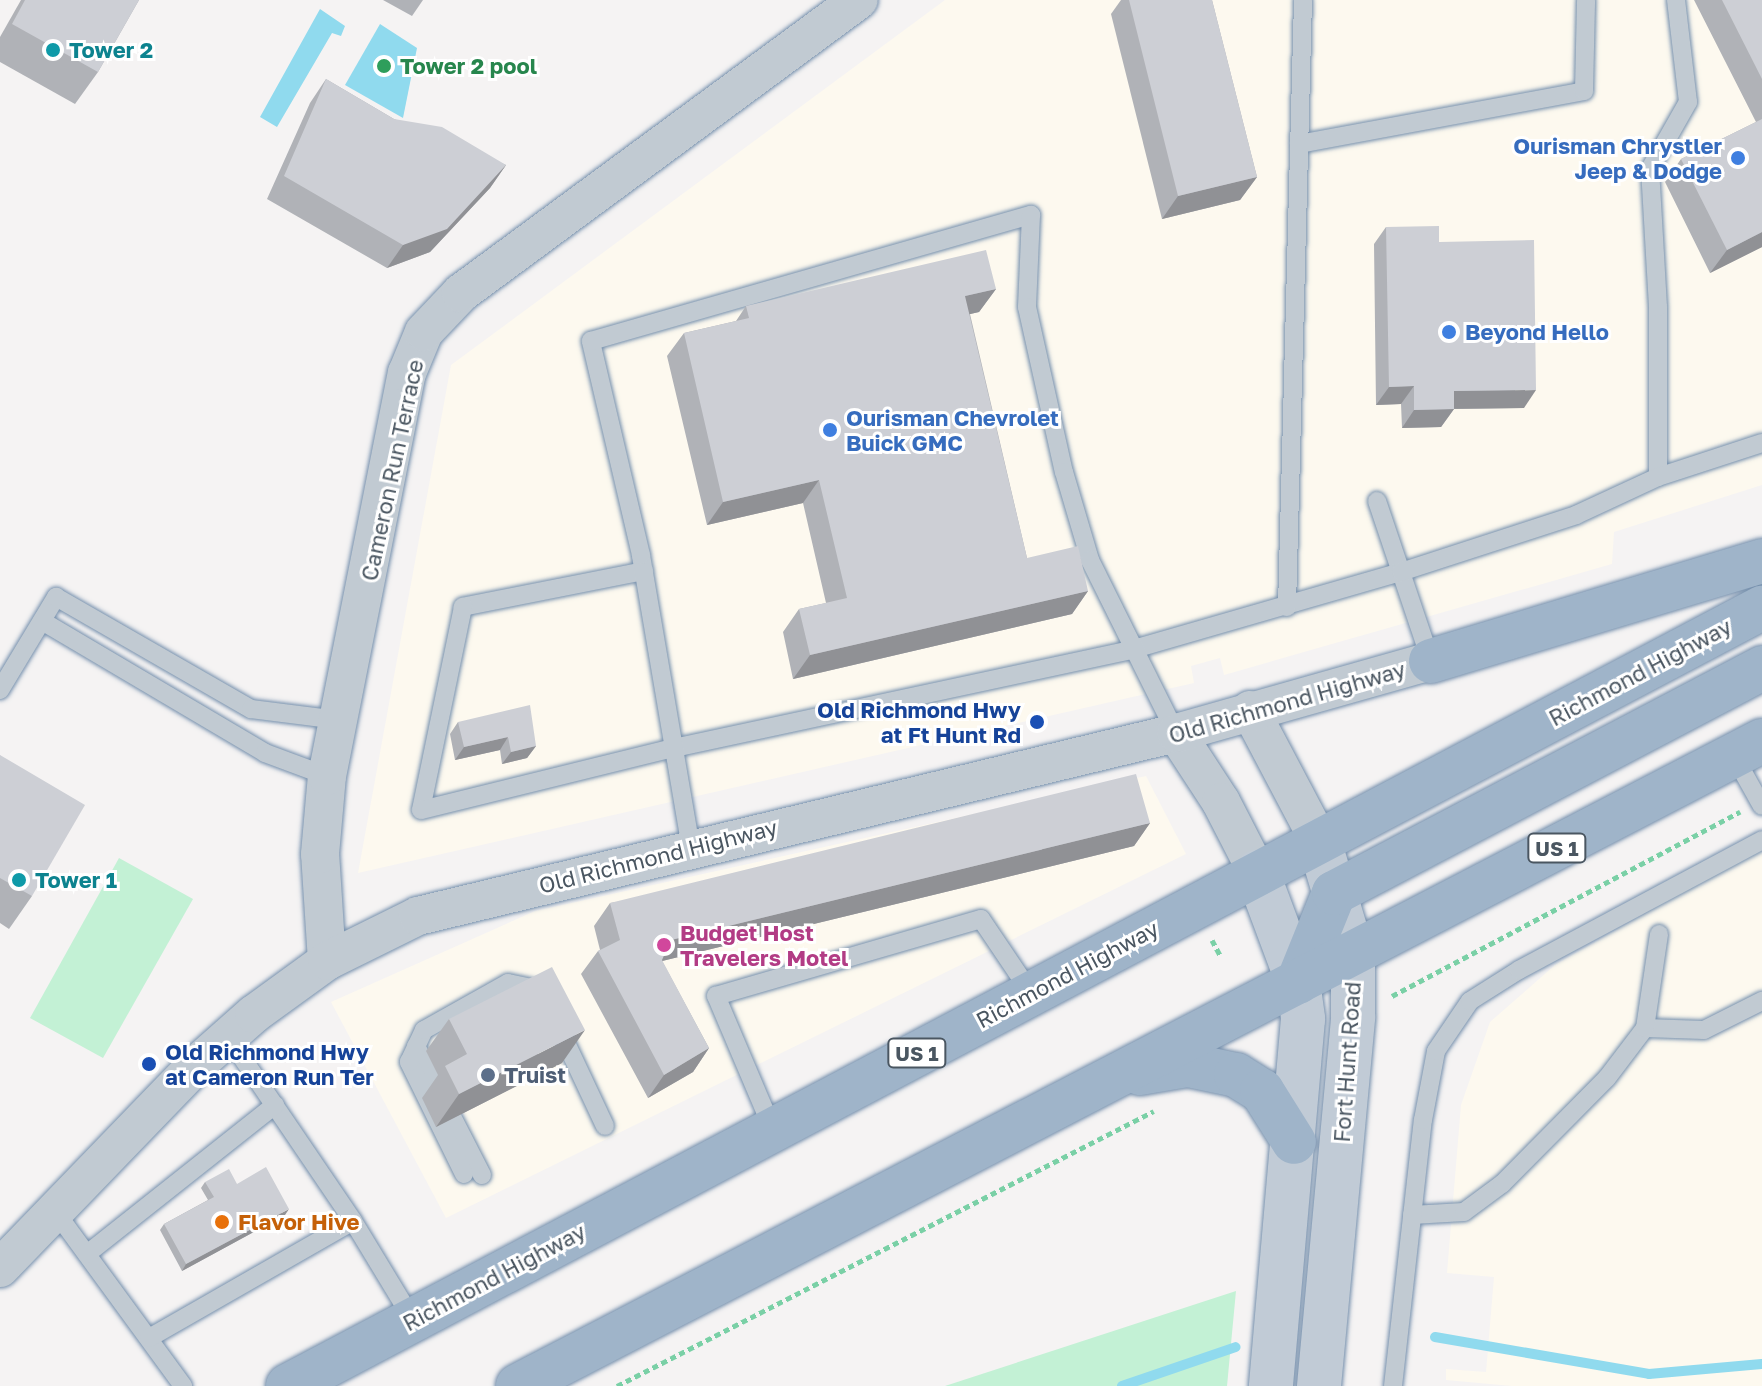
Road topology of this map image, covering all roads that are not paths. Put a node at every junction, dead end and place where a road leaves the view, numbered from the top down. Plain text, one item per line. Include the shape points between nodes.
1 (859, 0) edge
2 (1303, 0) edge
3 (1586, 0) edge
4 (1676, 0) edge
5 (1299, 144) junction
6 (1762, 443) edge
7 (1658, 477) junction
8 (1377, 501) dead end
9 (1762, 561) edge
10 (644, 571) junction
11 (1401, 572) junction
12 (1287, 607) junction
13 (1762, 608) edge
14 (42, 621) junction
15 (1134, 649) junction
16 (1431, 661) junction
17 (1762, 668) edge
18 (0, 690) edge
19 (1250, 710) junction
20 (338, 720) junction
21 (1176, 733) junction
22 (674, 748) junction
23 (1748, 748) edge
24 (327, 776) junction
25 (1761, 804) edge
26 (1762, 840) edge
27 (1319, 841) junction
28 (691, 848) junction
29 (1257, 872) junction
30 (1334, 893) junction
31 (1659, 934) dead end
32 (1353, 955) junction
33 (327, 961) junction
34 (1298, 982) junction
35 (1031, 993) junction
36 (1762, 1001) edge
37 (1645, 1028) junction
38 (228, 1037) junction
39 (1114, 1077) junction
40 (275, 1105) junction
41 (605, 1126) dead end
42 (773, 1130) junction
43 (1294, 1142) junction
44 (473, 1174) dead end
45 (55, 1211) junction
46 (1412, 1215) junction
47 (353, 1221) junction
48 (87, 1254) junction
49 (0, 1268) edge
50 (413, 1320) junction
51 (149, 1338) junction
52 (183, 1386) edge
53 (288, 1386) edge
54 (518, 1386) edge
55 (1271, 1386) edge
56 (1319, 1386) edge
57 (1393, 1386) edge

1 - 20 street, Cameron Run Terrace via 461,293 424,332 407,373
2 - 5 lane
3 - 5 lane via 1584,91
4 - 7 lane via 1688,102 1650,169 1658,307
5 - 12 lane
6 - 7 lane
7 - 11 lane via 1576,515
8 - 11 lane
9 - 16 highway
10 - 15 lane via 591,341 1031,215 1027,307 1041,388 1090,560
10 - 22 lane
10 - 22 lane via 463,607 421,810
11 - 12 lane
11 - 16 lane
12 - 15 lane
13 - 27 highway, Richmond Highway / US 1
14 - 18 lane
14 - 20 lane via 56,597 251,709
14 - 24 lane via 265,753
15 - 21 lane
15 - 22 lane
16 - 19 street, Old Richmond Highway
17 - 30 highway
19 - 21 street, Old Richmond Highway
19 - 27 street, Fort Hunt Road
20 - 24 street, Cameron Run Terrace
21 - 28 street, Old Richmond Highway
21 - 29 street via 1221,802
22 - 28 lane
23 - 25 lane
23 - 32 highway, US 1
24 - 33 street, Cameron Run Terrace via 320,854
26 - 46 lane via 1470,1001 1436,1051
27 - 29 highway, Richmond Highway / US 1
27 - 30 main road, Fort Hunt Road
28 - 33 street, Old Richmond Highway via 418,916
29 - 34 main road
29 - 35 highway, Richmond Highway / US 1
30 - 32 main road, Fort Hunt Road
30 - 34 highway
31 - 37 lane
32 - 34 highway, US 1
32 - 56 main road, Fort Hunt Road via 1352,1030
33 - 38 street, Old Richmond Highway
34 - 39 highway, US 1
34 - 43 main road via 1303,1019
35 - 42 highway, Richmond Highway / US 1
35 - 42 lane via 981,919 716,996
36 - 37 lane via 1704,1030
37 - 46 lane via 1607,1078 1502,1184 1464,1212
38 - 40 lane
38 - 45 street, Old Richmond Highway
39 - 43 highway via 1188,1065 1236,1075 1262,1091
39 - 54 highway, US 1
40 - 47 lane
40 - 48 lane
41 - 44 lane via 541,991 508,983 424,1030 409,1062
42 - 50 highway, Richmond Highway / US 1
43 - 55 main road
45 - 48 lane
45 - 49 street, Old Richmond Highway
46 - 57 lane
47 - 50 lane
47 - 51 lane
48 - 51 lane
50 - 53 highway, Richmond Highway / US 1
51 - 52 lane

